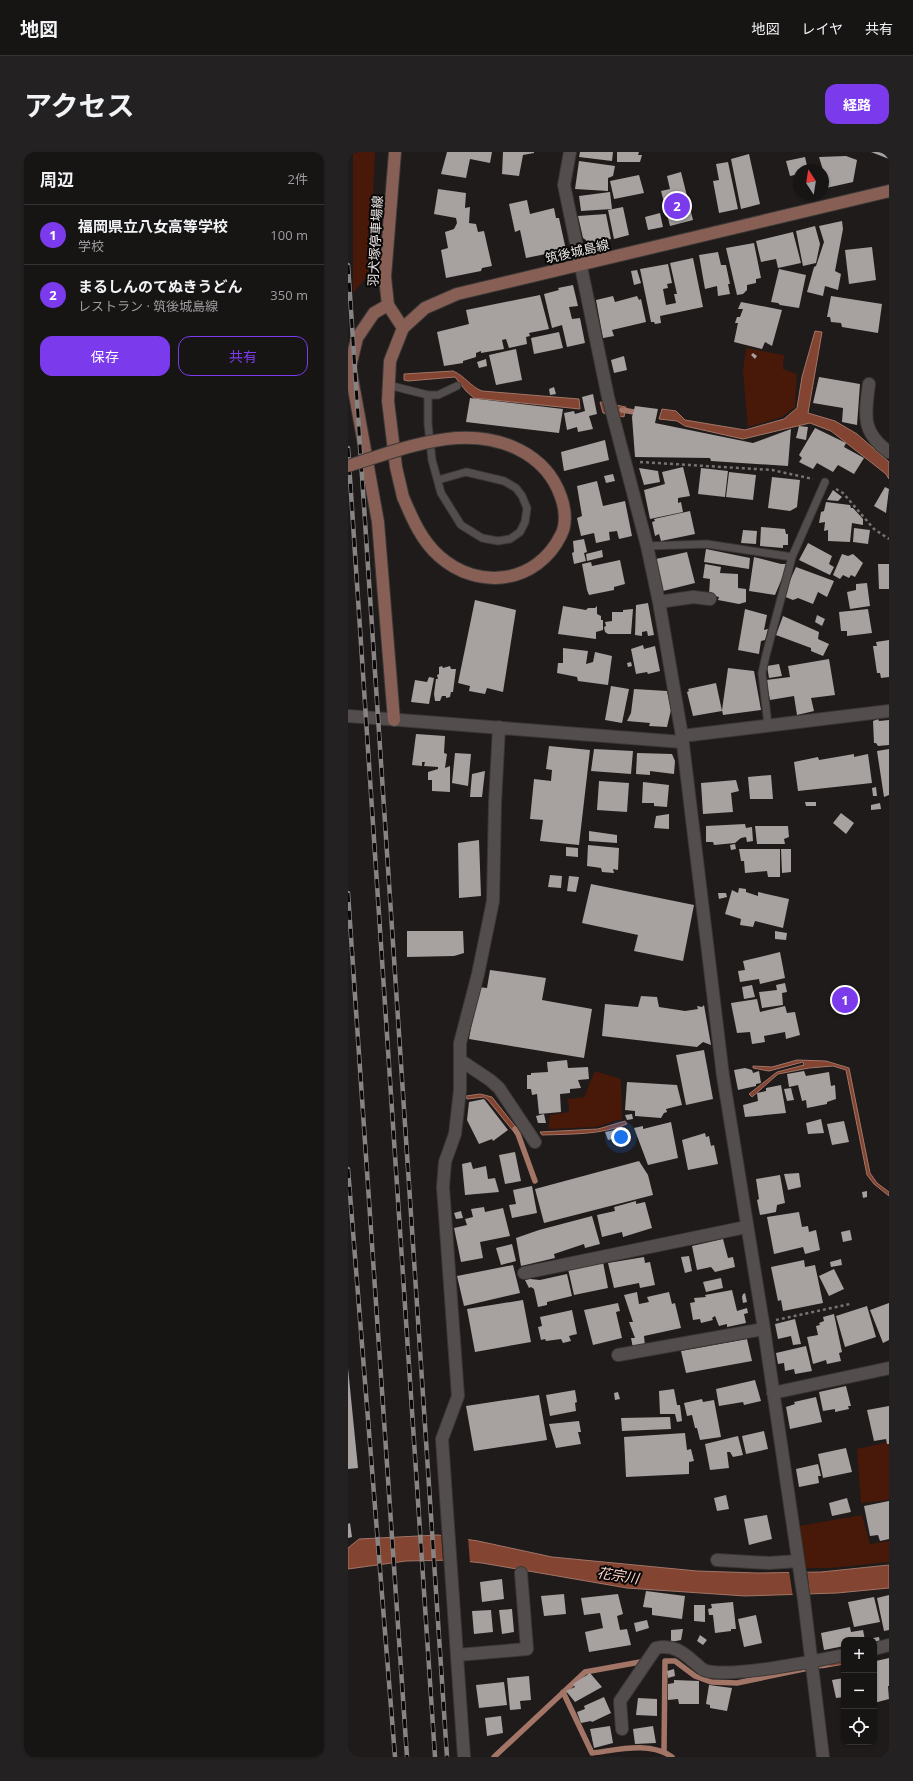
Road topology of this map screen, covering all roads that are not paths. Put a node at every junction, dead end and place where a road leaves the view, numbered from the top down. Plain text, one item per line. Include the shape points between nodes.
1 (395, 152) edge
2 (570, 152) edge
3 (889, 191) edge
4 (581, 264) junction
5 (388, 305) junction
6 (403, 328) junction
7 (869, 384) dead end
8 (388, 385) junction
9 (457, 386) dead end
10 (428, 395) junction
11 (889, 452) edge
12 (348, 466) edge
13 (438, 480) junction
14 (825, 482) road end
15 (647, 546) junction
16 (792, 556) junction
17 (710, 599) dead end
18 (659, 602) junction
19 (889, 711) edge
20 (348, 716) edge
21 (394, 720) junction
22 (768, 725) junction
23 (499, 727) junction
24 (682, 739) junction
25 (460, 1060) junction
26 (535, 1142) dead end
27 (746, 1227) junction
28 (524, 1273) dead end
29 (763, 1326) junction
30 (618, 1355) dead end
31 (889, 1368) edge
32 (773, 1392) junction
33 (717, 1560) dead end
34 (798, 1564) junction
35 (521, 1573) dead end
36 (889, 1645) edge
37 (877, 1647) edge
38 (457, 1655) junction
39 (841, 1656) edge
40 (813, 1661) junction
41 (622, 1729) dead end
42 (464, 1757) edge
43 (824, 1757) edge

1 - 5 main road, 羽犬塚停車場線 via 385,277
2 - 4 street via 564,185
3 - 4 main road, 筑後城島線
4 - 6 main road, 筑後城島線 via 457,294 425,308
4 - 15 street via 608,396
5 - 6 main road, 羽犬塚停車場線
5 - 21 main road via 374,313 356,338 350,367 378,522
6 - 8 main road, 筑後城島線 via 390,361
7 - 11 street via 867,428
8 - 10 lane
8 - 12 main road, 筑後城島線, bridge via 388,401 396,467 403,497 416,527 438,556 459,570 488,579 520,575 545,559 562,535 565,510 556,484 543,467 529,455 490,439 457,438 425,442
9 - 10 lane via 438,395
10 - 13 lane via 432,460
13 - 13 lane via 441,493 461,525 482,538 498,541 510,539 520,532 527,508 516,488 504,480 466,472
14 - 16 lane
15 - 16 lane via 707,544
15 - 18 street
16 - 22 lane via 762,673
17 - 18 street via 692,597
18 - 24 street
19 - 22 street
20 - 21 street
21 - 23 street
22 - 24 street
23 - 24 street
23 - 25 street via 493,901 460,1043
24 - 27 street via 723,1076
25 - 26 street via 499,1088
25 - 38 street via 460,1090 455,1134 445,1162 443,1187 458,1396 442,1439
27 - 28 street
27 - 29 street
29 - 30 street
29 - 32 street
31 - 32 street
32 - 34 street
33 - 34 street
34 - 40 street
35 - 38 street via 527,1649
36 - 37 street
38 - 42 street
39 - 40 street
40 - 41 street via 726,1673 704,1670 674,1648 656,1648 620,1701
40 - 43 street

